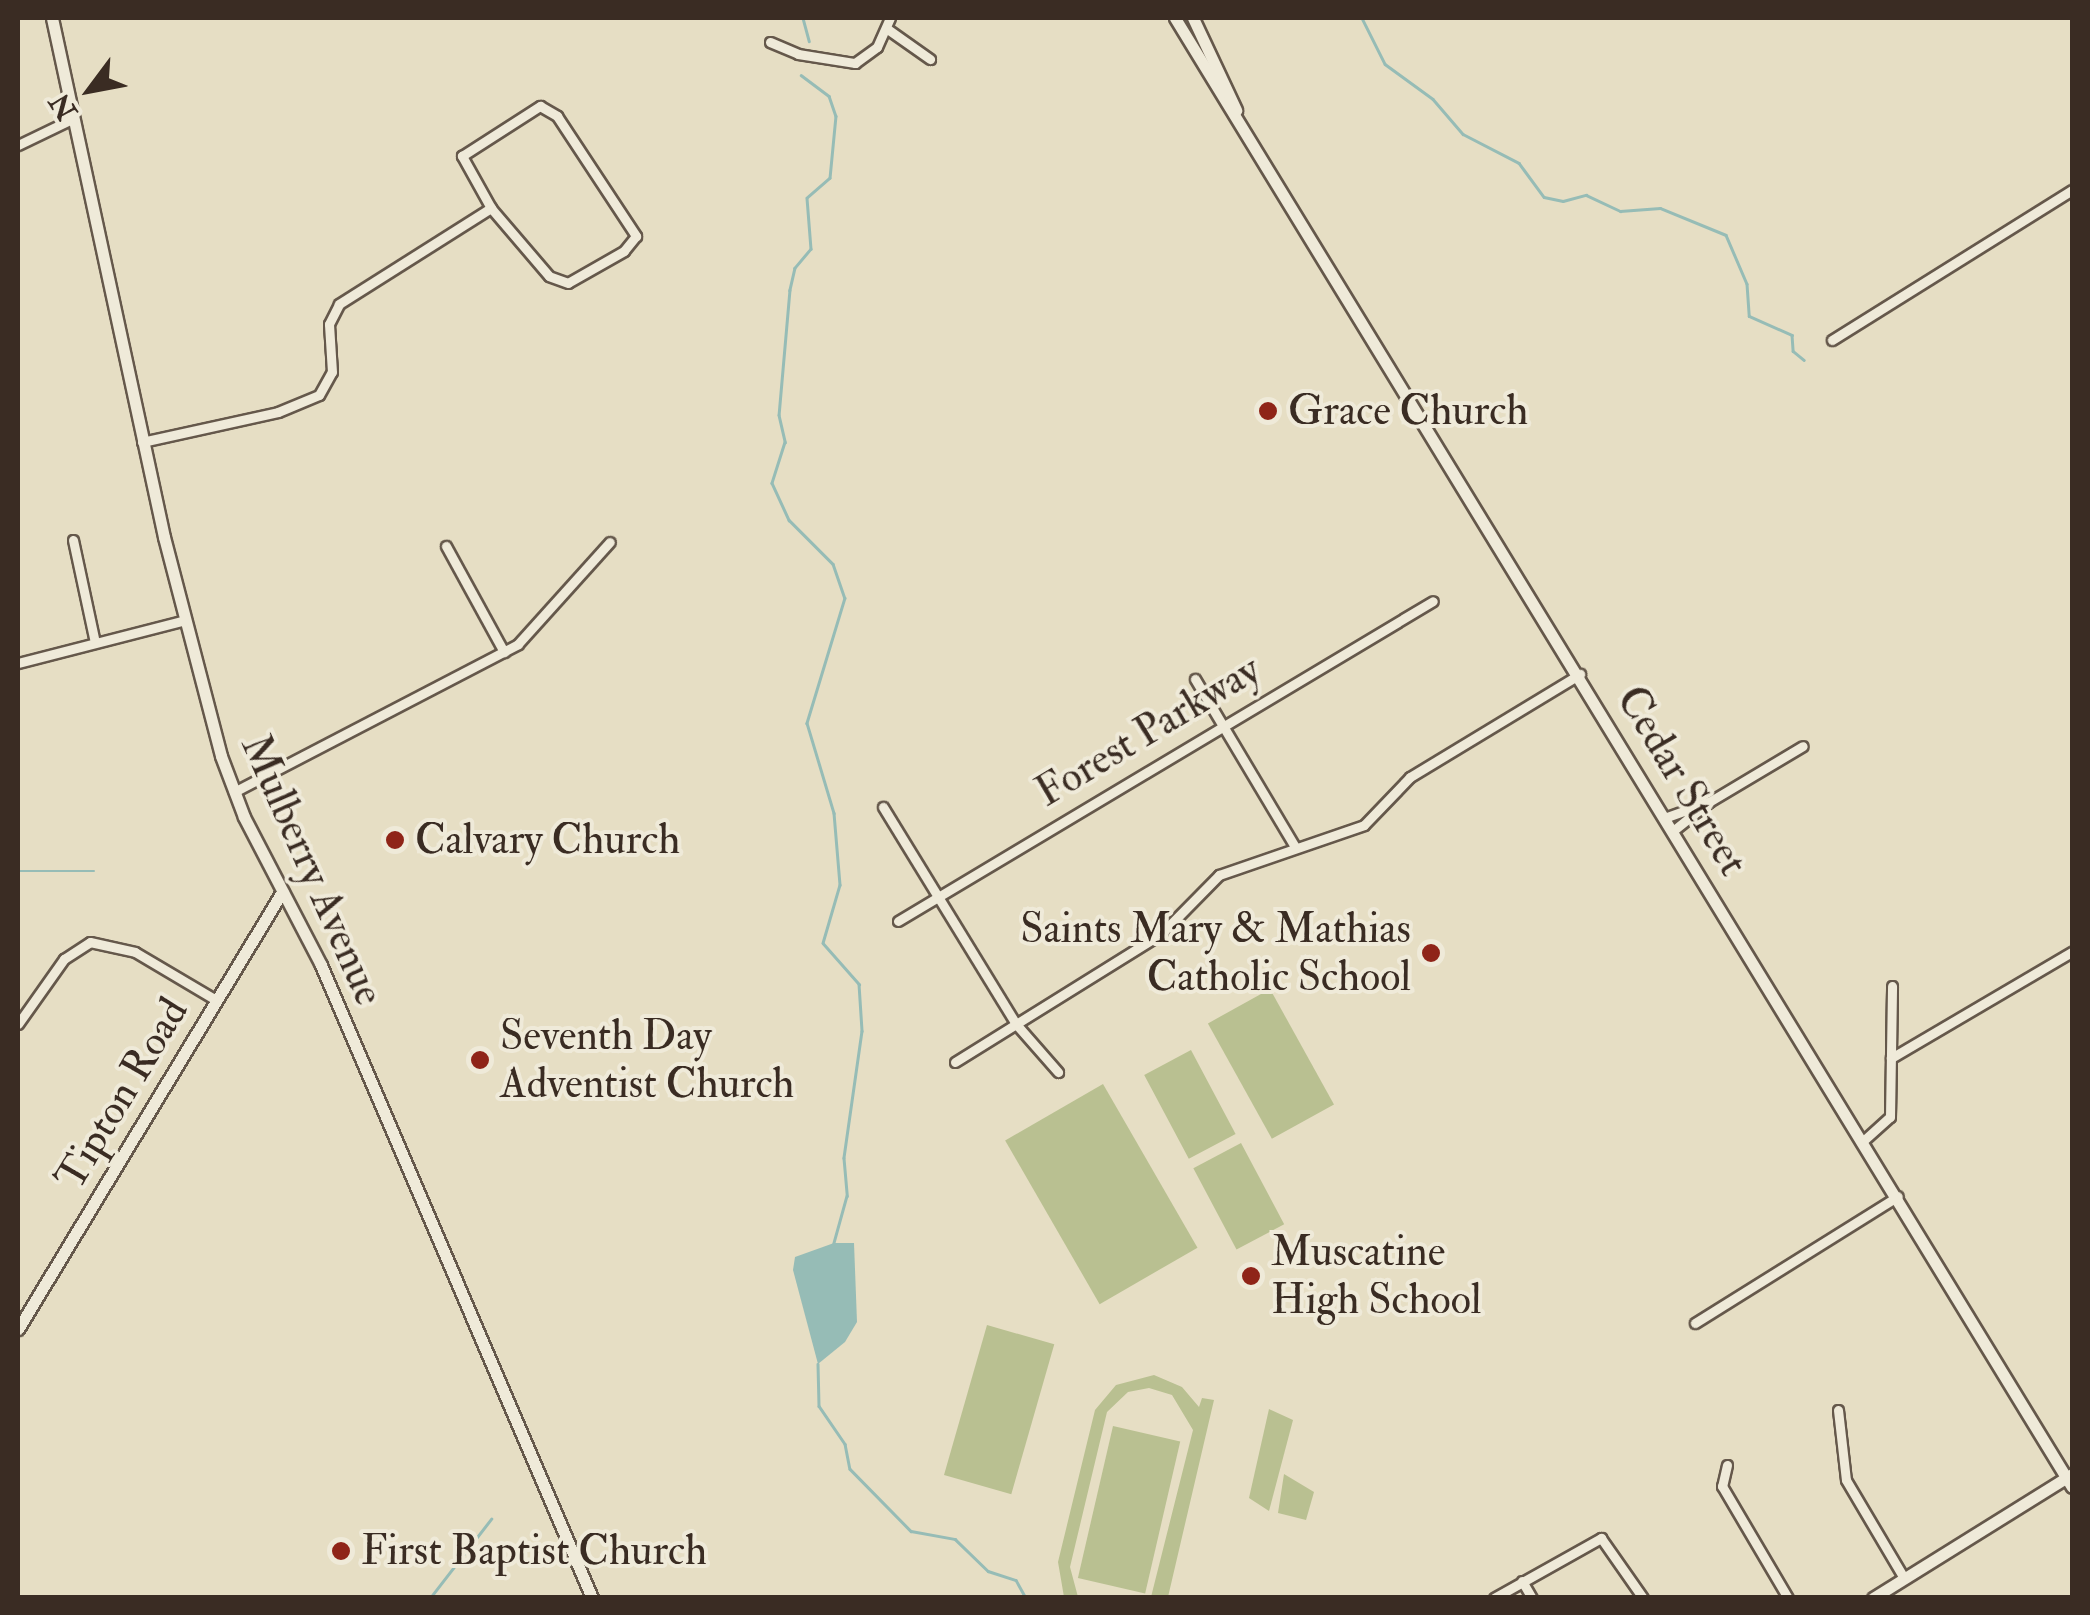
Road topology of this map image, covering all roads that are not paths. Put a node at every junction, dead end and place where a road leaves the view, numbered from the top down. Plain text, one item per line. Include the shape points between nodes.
1 (52, 18) edge
2 (1176, 18) edge
3 (1192, 18) edge
4 (888, 22) edge
5 (770, 42) dead end
6 (930, 58) dead end
7 (1236, 110) junction
8 (72, 120) junction
9 (18, 145) edge
10 (2072, 190) edge
11 (491, 208) junction
12 (1832, 340) dead end
13 (142, 442) junction
14 (72, 540) dead end
15 (610, 542) dead end
16 (446, 546) dead end
17 (1433, 600) dead end
18 (186, 620) junction
19 (95, 643) junction
20 (504, 652) junction
21 (18, 663) edge
22 (1580, 674) junction
23 (1195, 679) dead end
24 (1222, 724) junction
25 (1803, 746) dead end
26 (234, 792) junction
27 (1709, 802) junction
28 (883, 807) dead end
29 (1666, 817) junction
30 (1674, 830) junction
31 (1296, 847) junction
32 (282, 892) junction
33 (938, 896) junction
34 (898, 921) dead end
35 (2072, 952) edge
36 (1892, 986) dead end
37 (216, 1000) junction
38 (18, 1024) edge
39 (1016, 1024) junction
40 (1891, 1058) junction
41 (954, 1062) dead end
42 (1058, 1072) dead end
43 (1863, 1141) junction
44 (1898, 1196) junction
45 (1696, 1323) dead end
46 (18, 1329) edge
47 (1838, 1410) dead end
48 (1728, 1465) dead end
49 (2071, 1480) edge
50 (1904, 1578) junction
51 (1522, 1581) junction
52 (592, 1598) edge
53 (1494, 1598) edge
54 (1532, 1598) edge
55 (1643, 1598) edge
56 (1788, 1598) edge
57 (1873, 1598) edge

1 - 8 main road, Mulberry Avenue
2 - 7 main road, Cedar Street
3 - 7 main road, Cedar Street
4 - 5 street via 870,55 854,63
4 - 6 street
7 - 22 main road, Cedar Street
8 - 9 street
8 - 13 main road, Mulberry Avenue
10 - 12 street
11 - 11 street via 463,152 546,106 636,239 561,283
11 - 13 street via 339,304 329,324 332,372 319,395 278,412
13 - 18 main road, Mulberry Avenue
14 - 19 street
15 - 20 street via 529,635
16 - 20 street
17 - 24 street, Forest Parkway
18 - 19 street
18 - 26 main road, Mulberry Avenue
19 - 21 street
20 - 26 street
22 - 29 main road, Cedar Street
22 - 31 street via 1410,777 1364,824
23 - 24 street
24 - 31 street
24 - 33 street, Forest Parkway
25 - 27 street
26 - 32 main road, Mulberry Avenue
27 - 29 street
27 - 30 street
28 - 33 street
29 - 30 main road, Cedar Street
30 - 43 main road, Cedar Street
31 - 39 street via 1218,875 1162,934
32 - 37 main road, Tipton Road
32 - 52 main road, Mulberry Avenue via 322,965
33 - 34 street, Forest Parkway
33 - 39 street
35 - 40 street
36 - 40 street
37 - 38 street via 135,952 90,942 64,960
37 - 46 main road, Tipton Road
39 - 41 street
39 - 42 street
40 - 43 street via 1888,1124
43 - 44 main road, Cedar Street
44 - 45 street
44 - 49 main road, Cedar Street
47 - 50 street via 1846,1480
48 - 56 street via 1722,1486
49 - 50 main road
50 - 57 main road
51 - 53 street
51 - 54 street
51 - 55 street via 1600,1538

